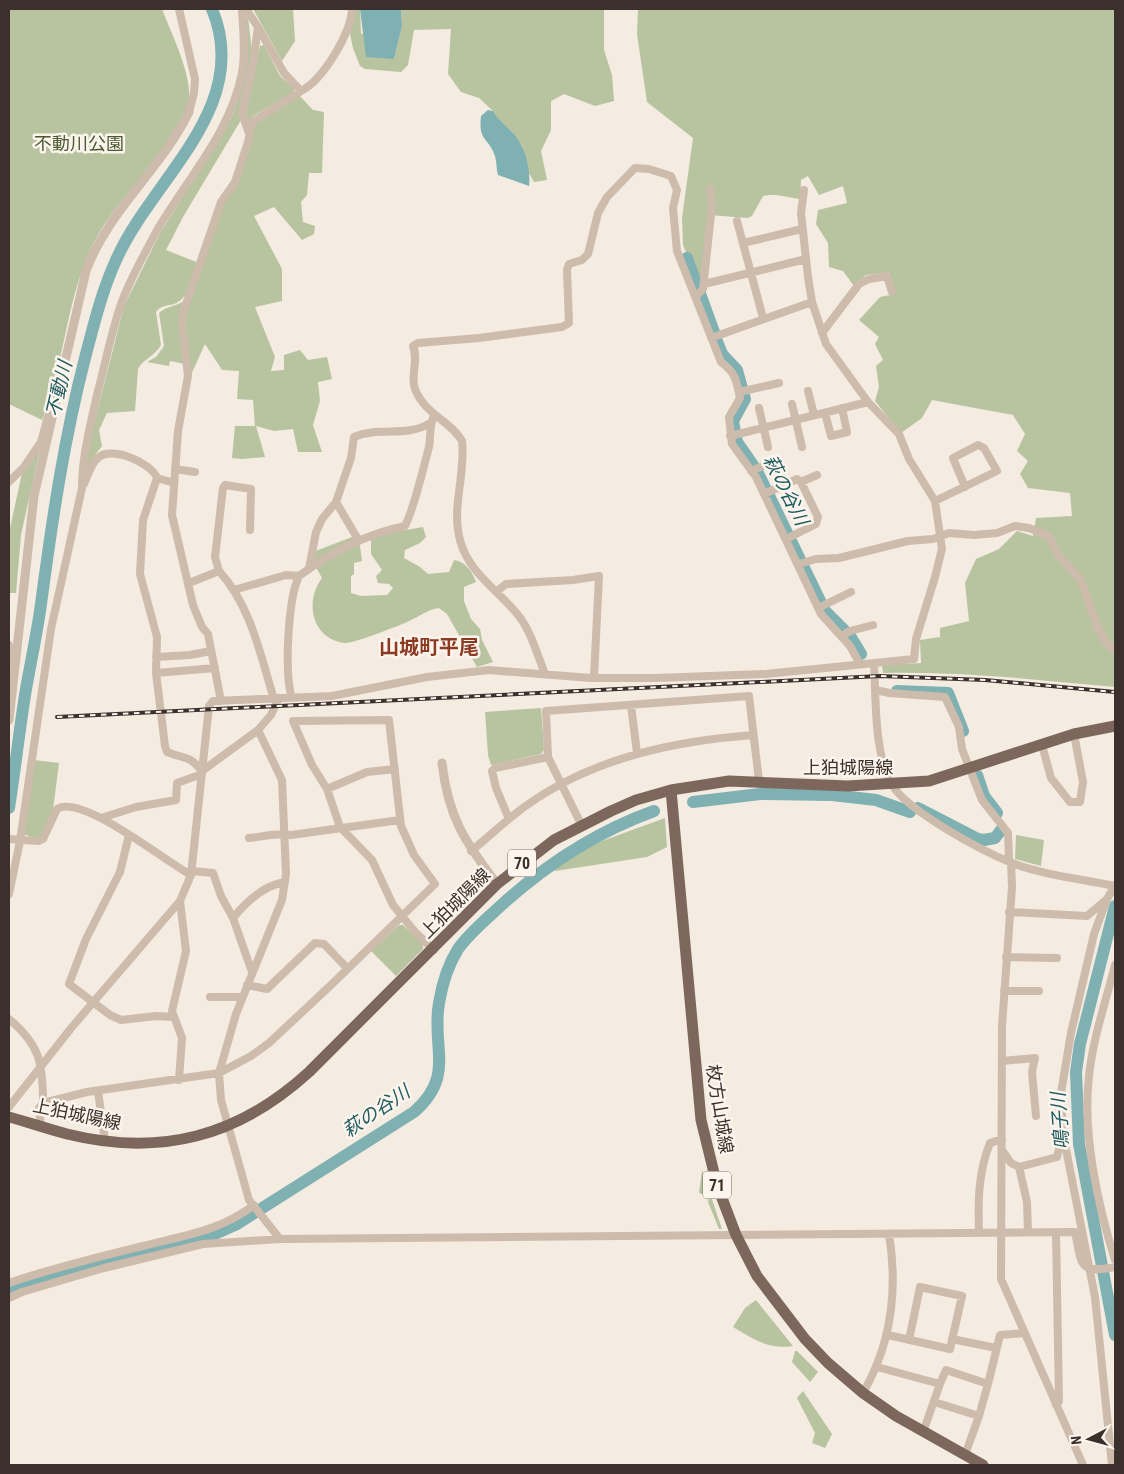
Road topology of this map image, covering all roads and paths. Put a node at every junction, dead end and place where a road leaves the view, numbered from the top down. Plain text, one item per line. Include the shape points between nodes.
1 (179, 9) edge
2 (242, 9) edge
3 (246, 9) edge
4 (352, 9) edge
5 (258, 27) junction
6 (302, 91) junction
7 (189, 112) joint
8 (250, 133) junction
9 (710, 189) dead end
10 (804, 190) dead end
11 (737, 221) dead end
12 (802, 229) junction
13 (743, 243) junction
14 (806, 259) junction
15 (750, 272) junction
16 (700, 291) junction
17 (892, 292) dead end
18 (812, 302) junction
19 (762, 318) junction
20 (822, 333) junction
21 (711, 338) junction
22 (779, 383) dead end
23 (808, 391) dead end
24 (742, 392) junction
25 (868, 402) junction
26 (792, 404) dead end
27 (758, 408) dead end
28 (842, 408) junction
29 (53, 412) junction
30 (825, 413) junction
31 (814, 415) junction
32 (432, 420) junction
33 (796, 420) junction
34 (763, 428) junction
35 (733, 435) junction
36 (768, 447) dead end
37 (802, 447) dead end
38 (772, 462) dead end
39 (175, 469) junction
40 (754, 469) junction
41 (195, 472) dead end
42 (817, 475) dead end
43 (157, 478) junction
44 (9, 482) edge
45 (801, 482) junction
46 (174, 483) junction
47 (965, 487) junction
48 (82, 488) junction
49 (767, 493) junction
50 (935, 501) junction
51 (336, 502) junction
52 (250, 530) dead end
53 (940, 536) junction
54 (788, 537) junction
55 (359, 541) junction
56 (802, 564) junction
57 (309, 569) junction
58 (219, 570) junction
59 (299, 576) junction
60 (189, 583) junction
61 (234, 590) junction
62 (496, 592) junction
63 (851, 592) dead end
64 (821, 607) junction
65 (873, 625) dead end
66 (845, 634) junction
67 (9, 645) edge
68 (211, 651) junction
69 (1115, 651) edge
70 (156, 657) junction
71 (874, 663) junction
72 (860, 664) junction
73 (215, 668) junction
74 (15, 670) junction
75 (156, 673) junction
76 (545, 674) junction
77 (594, 677) junction
78 (876, 690) junction
79 (292, 698) junction
80 (277, 699) junction
81 (221, 701) junction
82 (631, 705) junction
83 (9, 720) edge
84 (1115, 726) edge
85 (258, 730) junction
86 (1074, 734) junction
87 (754, 735) junction
88 (1042, 745) junction
89 (637, 753) junction
90 (548, 757) junction
91 (442, 763) dead end
92 (395, 769) junction
93 (969, 769) junction
94 (202, 772) junction
95 (759, 781) junction
96 (892, 785) junction
97 (562, 786) junction
98 (327, 789) junction
99 (671, 790) junction
100 (101, 818) junction
101 (509, 819) junction
102 (400, 820) junction
103 (581, 824) junction
104 (340, 827) junction
105 (285, 833) junction
106 (129, 835) junction
107 (249, 838) dead end
108 (15, 840) edge
109 (471, 851) junction
110 (1010, 862) junction
111 (191, 873) junction
112 (285, 882) junction
113 (497, 884) junction
114 (1115, 886) edge
115 (9, 894) edge
116 (1107, 898) junction
117 (180, 901) junction
118 (1009, 912) junction
119 (233, 918) junction
120 (403, 918) junction
121 (434, 950) junction
122 (1006, 958) junction
123 (1057, 958) dead end
124 (1115, 964) edge
125 (347, 968) junction
126 (252, 972) junction
127 (248, 985) junction
128 (1004, 991) junction
129 (1039, 991) dead end
130 (210, 997) dead end
131 (242, 997) junction
132 (93, 1002) junction
133 (174, 1017) junction
134 (9, 1019) edge
135 (1002, 1061) junction
136 (42, 1065) junction
137 (219, 1073) junction
138 (179, 1080) junction
139 (98, 1091) junction
140 (43, 1103) junction
141 (9, 1107) edge
142 (9, 1116) edge
143 (1036, 1116) dead end
144 (41, 1126) junction
145 (228, 1126) junction
146 (1063, 1134) junction
147 (1002, 1139) junction
148 (104, 1141) junction
149 (1002, 1149) junction
150 (1019, 1167) junction
151 (254, 1206) junction
152 (1028, 1232) junction
153 (1111, 1232) edge
154 (979, 1233) junction
155 (1000, 1233) junction
156 (1056, 1233) junction
157 (890, 1234) junction
158 (736, 1236) junction
159 (280, 1239) junction
160 (1115, 1265) edge
161 (1092, 1270) junction
162 (9, 1283) edge
163 (9, 1298) edge
164 (1024, 1333) junction
165 (888, 1335) junction
166 (952, 1339) junction
167 (909, 1340) junction
168 (996, 1348) junction
169 (877, 1367) junction
170 (940, 1384) junction
171 (988, 1384) junction
172 (863, 1393) junction
173 (934, 1402) junction
174 (1056, 1405) junction
175 (979, 1416) junction
176 (924, 1432) junction
177 (965, 1456) junction
178 (983, 1465) edge
179 (1083, 1465) edge
180 (1112, 1465) edge

1 - 7 street via 195,79
2 - 48 street via 244,58 235,98 220,131 157,231 123,298 90,427 82,468
3 - 5 street
4 - 6 street via 348,29 331,58 316,80
5 - 6 street via 284,73
5 - 8 street via 242,114
6 - 8 street via 255,119
7 - 29 street via 172,144 111,222 93,253
8 - 39 street via 234,182 221,202 184,310 182,323 188,376
9 - 16 street via 712,205
10 - 12 street
11 - 13 street
12 - 13 street
12 - 14 street
13 - 15 street
14 - 15 street
14 - 18 street
15 - 16 street
15 - 19 street
16 - 21 street
16 - 32 street via 676,244 675,183 671,176 635,168 607,198 598,213 588,254 582,260 569,264 568,323 413,346 415,388
17 - 20 street via 887,276 859,284
18 - 19 street
18 - 20 street
19 - 21 street
20 - 25 street via 826,344
21 - 24 street via 721,362 732,370
22 - 24 street
23 - 31 street
24 - 35 street via 729,417
25 - 28 street
25 - 50 street via 899,434 909,459
26 - 33 street
27 - 34 street
28 - 30 street
28 - 30 street via 847,432 831,436
29 - 44 street via 48,416 41,442
29 - 74 street via 34,496
30 - 31 street
31 - 33 street
32 - 51 street via 419,430 354,437 351,458
32 - 55 street via 432,433 405,526
32 - 62 street via 456,433 462,441 457,505 460,540 473,567
33 - 34 street
33 - 37 street
34 - 35 street
34 - 36 street
35 - 40 street via 737,453
38 - 40 street
39 - 41 street
39 - 46 street
40 - 49 street
42 - 45 street
43 - 46 street
43 - 48 street via 146,464 118,454 106,454 94,462
43 - 70 street via 143,520 140,574 156,629
45 - 49 street via 797,479
45 - 54 street via 818,517 816,524
46 - 60 street via 172,515
47 - 47 street via 998,471 984,448 978,445 953,458
47 - 50 street
48 - 108 street via 51,629
49 - 54 street
50 - 53 street
51 - 55 street
51 - 57 street via 316,532
52 - 58 street via 251,489 225,485 215,557
53 - 56 street
53 - 69 street via 949,533 997,533 1015,526 1049,536 1058,555 1082,580 1097,626
53 - 71 street via 942,549 916,639 914,659
54 - 56 street
55 - 57 street
56 - 64 street
57 - 59 street
58 - 60 street
58 - 61 street
59 - 61 street via 286,575
59 - 79 street via 290,630 287,681
60 - 68 street via 193,605 208,634
61 - 80 street via 255,632
62 - 76 street via 525,625
62 - 77 street via 506,584 600,576
63 - 64 street
64 - 66 street via 826,621
65 - 66 street
66 - 72 street
67 - 74 street
68 - 70 street
68 - 73 street
70 - 75 street
71 - 72 street
71 - 78 street
72 - 77 street via 756,674
73 - 75 street
73 - 81 street
74 - 83 street
75 - 94 street via 167,752 189,757
76 - 77 street
76 - 79 street via 479,671 427,677 332,696
78 - 93 street via 945,697 959,727
78 - 96 street via 880,748
79 - 80 street
80 - 81 street
80 - 85 street
81 - 94 street via 213,701 209,706
82 - 87 street via 749,696
82 - 89 street
82 - 90 street via 546,711
84 - 86 main road, 上狛城陽線 / 70
85 - 94 street
85 - 105 street via 282,780
86 - 88 main road, 上狛城陽線 / 70
86 - 88 street via 1083,782 1080,802 1070,802 1051,778
87 - 89 street via 688,742
87 - 95 street
88 - 93 main road, 上狛城陽線 / 70
89 - 97 street
90 - 97 street
90 - 101 street via 492,771
91 - 109 street via 450,807
92 - 98 street via 367,772
92 - 98 street via 389,720 292,721
92 - 102 street
93 - 96 main road, 上狛城陽線 / 70 via 929,781
93 - 110 street via 982,800 1008,832
94 - 100 street via 177,783 176,800 136,807
94 - 111 street
95 - 96 main road, 上狛城陽線 / 70
95 - 99 main road, 上狛城陽線 / 70 via 729,781
96 - 110 street via 904,801 929,819
97 - 101 street via 528,804
97 - 103 street
98 - 104 street
99 - 103 main road, 上狛城陽線 / 70 via 636,800
99 - 158 main road, 枚方山城線 / 71 via 701,1120 716,1185
100 - 106 street
100 - 108 street via 72,806 61,806 44,839
101 - 109 street
102 - 104 street
102 - 120 street via 414,855 435,884
103 - 113 main road, 上狛城陽線 / 70 via 544,847
104 - 105 street via 291,835
104 - 120 street via 372,860
105 - 107 street
105 - 112 street
106 - 111 street
106 - 132 street via 120,872 86,938 69,984
108 - 115 street
109 - 113 street
110 - 114 street
110 - 118 street
111 - 117 street
111 - 119 street via 213,872
112 - 119 street via 271,884
112 - 126 street via 282,900
113 - 121 main road, 上狛城陽線 / 70
114 - 116 street
116 - 118 street via 1087,916
116 - 146 street via 1094,934 1072,1033 1062,1093
117 - 132 street
117 - 133 street via 186,951 172,1011
118 - 122 street
119 - 126 street
120 - 121 street
120 - 125 street
121 - 145 main road, 上狛城陽線 / 70 via 299,1082 274,1102
122 - 123 street
122 - 128 street
124 - 153 street via 1089,1076 1088,1104 1095,1182
125 - 127 street via 324,944 315,943 267,989
125 - 137 street via 269,1043
126 - 127 street
127 - 131 street
128 - 129 street
128 - 135 street
130 - 131 street
131 - 137 street
132 - 133 street via 121,1020
132 - 136 street
133 - 138 street via 182,1038
134 - 136 street via 33,1044
135 - 143 street via 1035,1058 1032,1072
135 - 147 street
136 - 140 street
136 - 141 street
137 - 138 street
137 - 145 street via 221,1100
138 - 139 street
139 - 140 street
139 - 148 street
140 - 144 street via 39,1108
142 - 144 main road, 上狛城陽線 / 70
144 - 148 main road, 上狛城陽線 / 70
145 - 148 main road, 上狛城陽線 / 70 via 201,1136 169,1142
145 - 151 street via 249,1200
146 - 150 street via 1057,1157
146 - 161 street
147 - 149 street
147 - 154 street via 990,1143 982,1163 978,1191
149 - 150 street via 1010,1163
149 - 155 street
150 - 152 street via 1027,1202
151 - 159 street
151 - 162 street via 229,1221 200,1232
152 - 155 street
152 - 156 street
153 - 160 street
154 - 155 street
154 - 157 street
155 - 164 street via 1000,1279
156 - 161 street via 1075,1232 1083,1263
156 - 174 street via 1059,1401
157 - 158 street
157 - 165 street via 894,1281
158 - 159 street
158 - 172 main road, 枚方山城線 / 71 via 758,1276 805,1339
159 - 163 street via 203,1244 104,1268
160 - 161 street
161 - 180 street
164 - 168 street via 1000,1335
164 - 174 street
165 - 167 street
165 - 169 street
166 - 167 street via 950,1349
166 - 167 street via 962,1296 920,1287
166 - 168 street
168 - 171 street
169 - 170 street
169 - 172 street
170 - 171 street via 946,1370
170 - 173 street
171 - 175 street
172 - 176 main road, 枚方山城線 / 71
173 - 175 street
173 - 176 street
174 - 179 street
175 - 177 street
176 - 177 main road, 枚方山城線 / 71
177 - 178 main road, 枚方山城線 / 71

